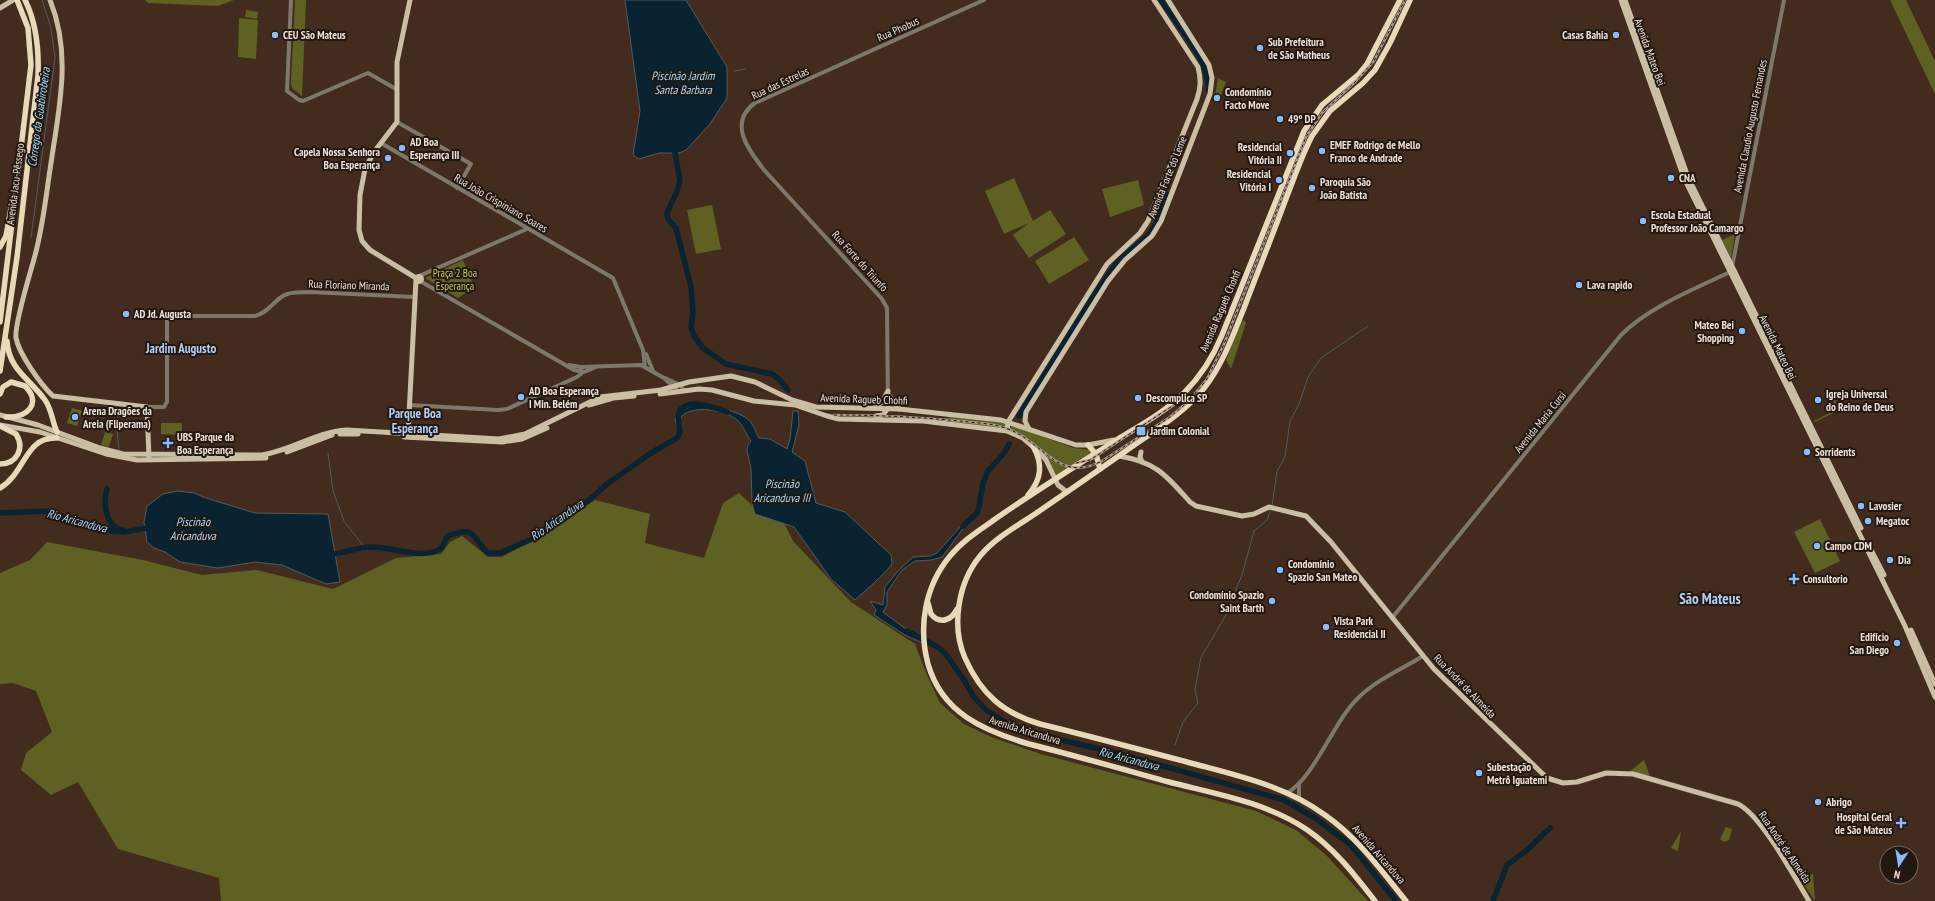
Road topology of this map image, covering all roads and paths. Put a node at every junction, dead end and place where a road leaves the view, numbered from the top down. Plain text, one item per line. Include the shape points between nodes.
1 (7, 0) edge
2 (13, 0) edge
3 (17, 0) edge
4 (25, 0) edge
5 (50, 0) edge
6 (291, 0) edge
7 (410, 0) edge
8 (984, 0) edge
9 (1154, 0) edge
10 (1168, 0) edge
11 (1400, 0) edge
12 (1410, 0) edge
13 (1621, 0) edge
14 (1625, 0) edge
15 (1784, 0) edge
16 (0, 4) edge
17 (0, 8) edge
18 (1396, 8) junction
19 (1393, 14) junction
20 (1403, 15) junction
21 (819, 74) joint
22 (396, 89) junction
23 (1312, 118) junction
24 (398, 122) junction
25 (1319, 125) junction
26 (381, 143) junction
27 (765, 171) joint
28 (18, 182) junction
29 (457, 188) junction
30 (526, 228) junction
31 (0, 247) edge
32 (1732, 265) junction
33 (1730, 272) junction
34 (419, 279) junction
35 (0, 295) edge
36 (414, 297) junction
37 (1, 314) junction
38 (0, 322) edge
39 (6, 331) junction
40 (643, 350) junction
41 (565, 364) junction
42 (596, 366) junction
43 (581, 367) junction
44 (646, 367) junction
45 (0, 371) edge
46 (653, 371) junction
47 (581, 372) junction
48 (666, 380) junction
49 (679, 388) junction
50 (666, 389) junction
51 (888, 393) junction
52 (0, 394) edge
53 (409, 405) junction
54 (146, 407) junction
55 (836, 408) junction
56 (874, 408) junction
57 (888, 408) junction
58 (899, 409) junction
59 (1014, 412) junction
60 (0, 416) edge
61 (6, 417) junction
62 (836, 418) junction
63 (843, 419) junction
64 (1001, 420) junction
65 (1008, 422) junction
66 (0, 425) edge
67 (1029, 429) junction
68 (1007, 431) junction
69 (57, 435) junction
70 (408, 435) junction
71 (1117, 440) junction
72 (1088, 445) junction
73 (1033, 446) junction
74 (1142, 452) dead end
75 (1096, 454) junction
76 (150, 455) junction
77 (1119, 456) junction
78 (131, 459) junction
79 (1142, 462) junction
80 (0, 464) edge
81 (1100, 469) junction
82 (1055, 481) junction
83 (0, 488) edge
84 (1067, 492) junction
85 (1026, 498) junction
86 (928, 596) junction
87 (960, 601) junction
88 (1392, 618) junction
89 (1423, 656) junction
90 (1935, 684) edge
91 (1935, 697) edge
92 (1299, 785) junction
93 (1286, 793) junction
94 (1299, 799) junction
95 (1375, 901) edge
96 (1406, 901) edge
97 (1809, 901) edge

1 - 16 main road
2 - 17 main road
3 - 28 highway, Avenida Jacu-Pêssego via 28,28 31,69
4 - 39 highway, Avenida Jacu-Pêssego via 35,26 38,75
5 - 54 main road via 61,36 62,84 38,243 16,336 32,370 53,396
6 - 22 street via 287,91 303,101 368,73
7 - 22 main road via 397,62
8 - 21 street, Rua Phobus
9 - 59 main road, Avenida Forte do Leme via 1198,67 1201,77 1197,99 1148,221 1140,233 1106,264
10 - 67 main road, Avenida Forte do Leme via 1209,65 1212,78 1210,94 1161,221 1152,236 1125,260 1108,281 1026,412 1025,422
11 - 18 highway, Avenida Ragueb Chohfi
12 - 20 highway, Avenida Ragueb Chohfi
13 - 33 main road, Avenida Mateo Bei via 1684,178
14 - 32 main road, Avenida Mateo Bei via 1688,177
15 - 32 street, Avenida Claudio Augusto Fernandes
18 - 19 highway, Avenida Ragueb Chohfi
18 - 20 highway via 1400,8
19 - 20 highway via 1396,17
19 - 23 highway, Avenida Ragueb Chohfi via 1368,64 1322,105
20 - 25 highway, Avenida Ragueb Chohfi via 1375,70 1330,111
21 - 27 street, Rua das Estrelas via 755,103 745,111 741,124 744,136
22 - 24 main road
23 - 25 highway via 1317,117
23 - 25 highway via 1312,125
23 - 71 highway, Avenida Ragueb Chohfi via 1295,150 1210,361 1172,404
24 - 26 main road
24 - 29 street via 471,164
25 - 77 highway, Avenida Ragueb Chohfi via 1306,149 1244,308 1218,367 1205,386 1180,413
26 - 29 street, Rua João Crispiniano Soares
26 - 34 main road via 369,160 363,176 360,195 361,238 370,250
27 - 51 street, Rua Forte do Triunfo via 882,299 887,308
28 - 31 highway via 6,236
28 - 37 highway, Avenida Jacu-Pêssego
29 - 30 street, Rua João Crispiniano Soares
30 - 34 street
30 - 40 street, Rua João Crispiniano Soares via 613,278
32 - 33 street, Avenida Claudio Augusto Fernandes
32 - 90 main road, Avenida Mateo Bei
33 - 88 street, Avenida Maria Cursi via 1652,310 1630,326
33 - 91 main road, Avenida Mateo Bei via 1902,620
34 - 36 main road
34 - 41 street
35 - 37 highway
36 - 53 main road
36 - 54 street, Rua Floriano Miranda via 303,292 283,296 263,313 255,316 167,316 167,402 164,407
37 - 38 highway, Avenida Jacu-Pêssego
39 - 45 highway, Avenida Jacu-Pêssego
39 - 69 highway via 12,362 45,400 52,412
40 - 44 street
40 - 46 street
41 - 43 street
41 - 47 street
42 - 43 street
42 - 44 street via 634,364
42 - 47 street
43 - 47 street
44 - 46 street
46 - 48 street
47 - 53 street via 577,377 503,410
48 - 49 street
48 - 50 main road
49 - 50 main road, Avenida Ragueb Chohfi
49 - 55 main road, Avenida Ragueb Chohfi via 705,379 737,377 766,386 802,403
49 - 62 main road, Avenida Ragueb Chohfi via 712,390 754,401 788,403
49 - 70 main road, Avenida Ragueb Chohfi via 599,402 539,432 510,442
50 - 70 main road, Avenida Ragueb Chohfi via 600,397 537,429 514,437
51 - 56 main road
51 - 57 street, Rua Forte do Triunfo
51 - 58 main road
52 - 61 highway via 3,387 12,382 26,386 32,394 31,404 26,413 21,417
53 - 70 main road
54 - 76 main road
55 - 56 main road, Avenida Ragueb Chohfi
55 - 62 main road via 832,412
56 - 57 main road, Avenida Ragueb Chohfi
57 - 58 main road, Avenida Ragueb Chohfi
57 - 63 main road via 885,414 880,416 851,416
58 - 64 main road, Avenida Ragueb Chohfi
59 - 64 main road
59 - 65 main road, Avenida Forte do Leme
60 - 61 main road, Avenida Ragueb Chohfi
61 - 69 main road, Avenida Ragueb Chohfi
62 - 63 main road, Avenida Ragueb Chohfi
63 - 68 main road, Avenida Ragueb Chohfi via 916,421
64 - 65 main road, Avenida Ragueb Chohfi
65 - 67 main road, Avenida Ragueb Chohfi
65 - 68 main road
66 - 69 main road, Avenida Ragueb Chohfi
66 - 80 highway via 16,434 20,448 14,460
67 - 72 main road, Avenida Ragueb Chohfi via 1068,443
68 - 73 main road, Avenida Ragueb Chohfi
69 - 76 main road, Avenida Ragueb Chohfi via 112,451
69 - 78 main road, Avenida Ragueb Chohfi via 100,452
69 - 83 highway via 37,443 16,473
70 - 76 main road, Avenida Ragueb Chohfi via 331,431 262,455
70 - 78 main road, Avenida Ragueb Chohfi via 329,435 276,455 260,458
71 - 72 main road, Avenida Ragueb Chohfi
71 - 75 highway, Avenida Aricanduva
72 - 75 highway
73 - 82 main road, Avenida Ragueb Chohfi via 1046,460
73 - 85 highway via 1040,461 1040,471 1036,484
74 - 79 main road
75 - 81 highway
75 - 82 highway, Avenida Aricanduva
76 - 78 main road via 149,458
77 - 79 main road, Rua André de Almeida
77 - 81 highway, Avenida Aricanduva
79 - 88 main road, Rua André de Almeida via 1162,471 1196,506 1242,516 1269,507 1308,518 1331,542
81 - 84 highway, Avenida Aricanduva
82 - 84 main road, Avenida Ragueb Chohfi
82 - 85 highway, Avenida Aricanduva
84 - 87 highway, Avenida Aricanduva via 1000,538 982,554 966,580
85 - 86 highway, Avenida Aricanduva via 973,534 956,549 939,571
86 - 87 highway via 929,611 939,620 951,618
86 - 95 highway, Avenida Aricanduva via 923,633 932,675 944,696 978,726 1015,740 1235,799 1274,812 1307,830 1326,845 1348,867
87 - 93 highway, Avenida Aricanduva via 958,630 963,654 986,692 1009,711 1032,721 1232,774
88 - 89 main road, Rua André de Almeida
89 - 92 street via 1369,688 1358,698
89 - 97 main road, Rua André de Almeida via 1469,705 1547,778 1563,783 1609,773 1633,774 1743,806 1769,837
92 - 93 street
92 - 94 street
93 - 94 highway, Avenida Aricanduva
94 - 96 highway, Avenida Aricanduva via 1346,831

